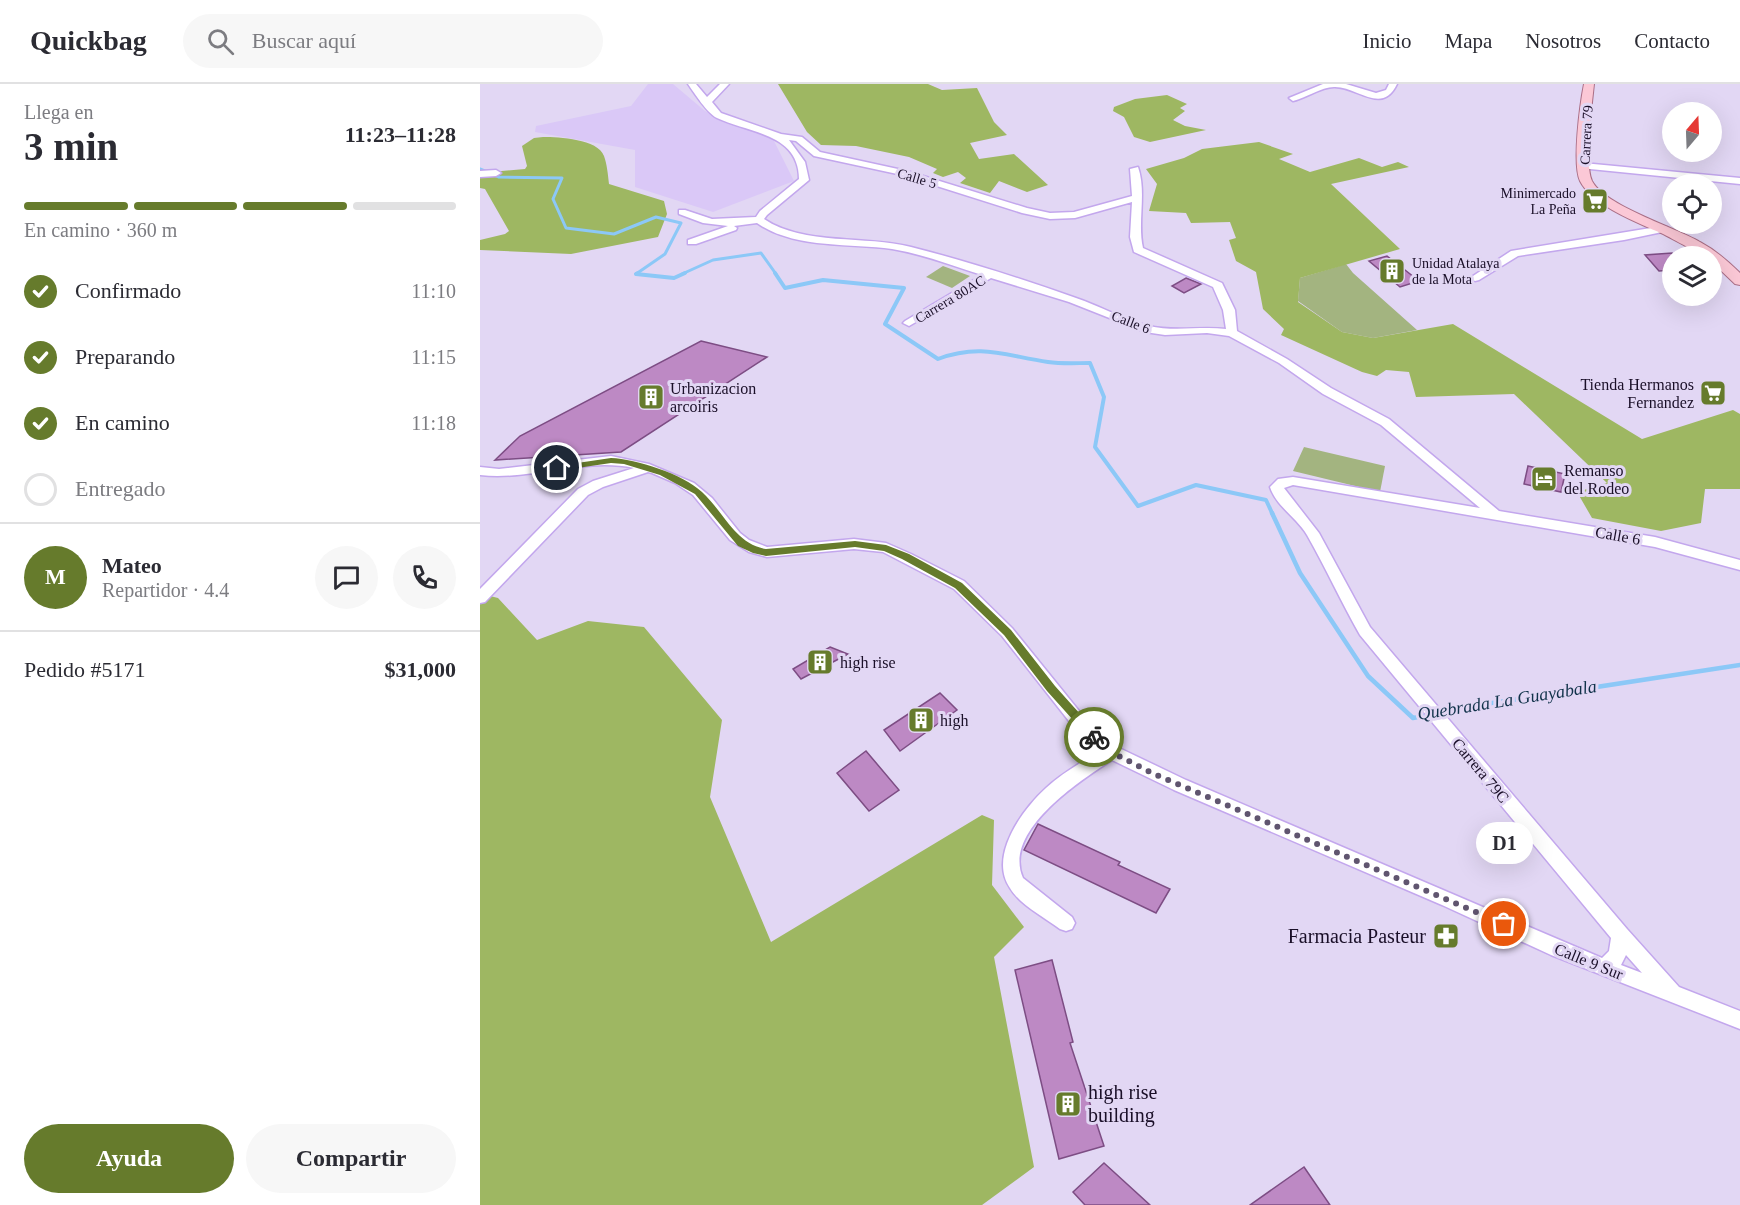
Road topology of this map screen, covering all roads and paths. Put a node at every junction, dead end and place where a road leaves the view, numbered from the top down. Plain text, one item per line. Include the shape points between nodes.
1 (692, 84) edge
2 (725, 84) edge
3 (1393, 84) edge
4 (1589, 84) edge
5 (1293, 98) dead end
6 (706, 103) junction
7 (779, 136) junction
8 (1583, 166) junction
9 (1135, 169) dead end
10 (496, 173) dead end
11 (480, 174) edge
12 (1740, 181) edge
13 (1137, 198) junction
14 (682, 212) dead end
15 (755, 220) junction
16 (1662, 229) joint
17 (1672, 234) edge
18 (692, 242) dead end
19 (991, 274) junction
20 (1475, 278) dead end
21 (1740, 280) edge
22 (909, 323) dead end
23 (1232, 333) junction
24 (644, 469) junction
25 (480, 471) edge
26 (1283, 482) joint
27 (1495, 514) junction
28 (1740, 565) edge
29 (480, 598) edge
30 (1111, 752) junction
31 (1066, 923) dead end
32 (1620, 935) junction
33 (1602, 967) junction
34 (1674, 995) junction
35 (1740, 1020) edge

1 - 6 street, Calle 5
2 - 6 street
3 - 5 street via 1385,95 1369,95 1332,84
4 - 8 main road, Carrera 79
6 - 7 street, Calle 5 via 718,115
7 - 13 street, Calle 5 via 799,139 817,154 830,158 904,173 1050,216 1075,215
7 - 15 street via 800,163 804,180
8 - 12 street
8 - 16 main road, Carrera 79 via 1586,180 1599,195
9 - 13 street
10 - 11 street
13 - 23 street via 1138,250 1218,285 1229,310
14 - 15 street via 711,224
15 - 18 street
15 - 19 street, Calle 6 via 775,230 805,237 895,245
16 - 20 street via 1515,253
17 - 21 main road, Carrera 79 via 1710,253
19 - 22 street, Carrera 80AC
19 - 23 street, Calle 6 via 1073,300 1145,329
23 - 27 street, Calle 6 via 1385,423
24 - 25 street, Calle 9 Sur via 611,460 511,472
24 - 29 street via 583,492
24 - 30 street, Calle 9 Sur via 678,480 698,492 741,544 753,550 870,545 906,556 959,585 1007,632 1082,726
26 - 27 street, Calle 6
26 - 32 street, Carrera 79C via 1277,487 1279,494 1308,525 1365,631
27 - 28 street, Calle 6 via 1655,542
30 - 31 street via 1044,801 1012,851 1011,867 1016,882
30 - 33 street, Calle 9 Sur
32 - 33 street via 1616,958
32 - 34 street, Carrera 79C
33 - 34 street, Calle 9 Sur
34 - 35 street, Calle 9 Sur

